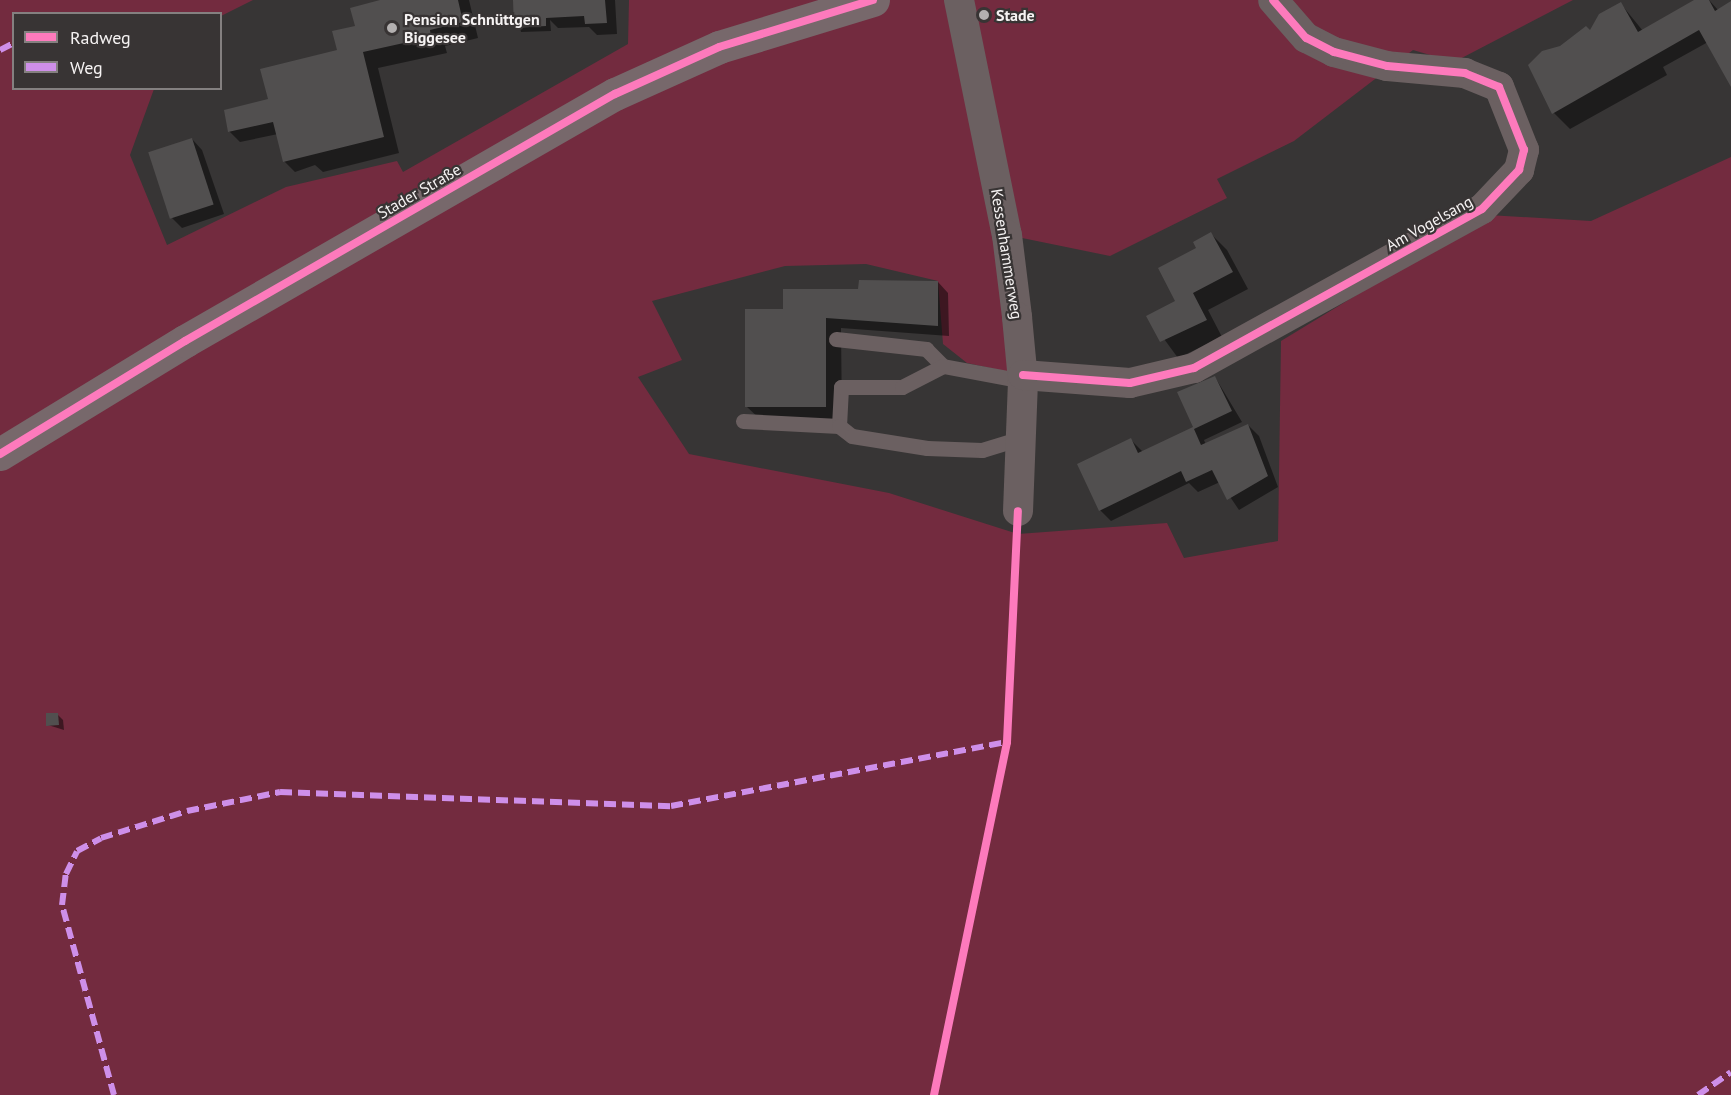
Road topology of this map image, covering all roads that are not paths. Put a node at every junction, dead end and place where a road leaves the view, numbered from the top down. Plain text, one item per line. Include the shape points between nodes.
1 (873, 0) edge
2 (959, 0) edge
3 (1273, 0) edge
4 (836, 339) dead end
5 (943, 366) junction
6 (1023, 378) junction
7 (743, 421) dead end
8 (839, 426) junction
9 (1021, 438) junction
10 (0, 454) edge
11 (1018, 511) dead end

1 - 10 street, Stader Straße via 719,47 615,94 185,341
2 - 6 street, Kessenhammerweg via 1007,235
3 - 6 street, Am Vogelsang via 1306,38 1334,52 1387,66 1465,73 1499,87 1524,150 1519,170 1482,209 1194,368 1130,382
4 - 5 lane via 926,349
5 - 6 lane
5 - 8 lane via 902,387 841,387
6 - 9 street, Kessenhammerweg
7 - 8 lane
8 - 9 lane via 852,436 927,448 982,450
9 - 11 street, Kessenhammerweg

